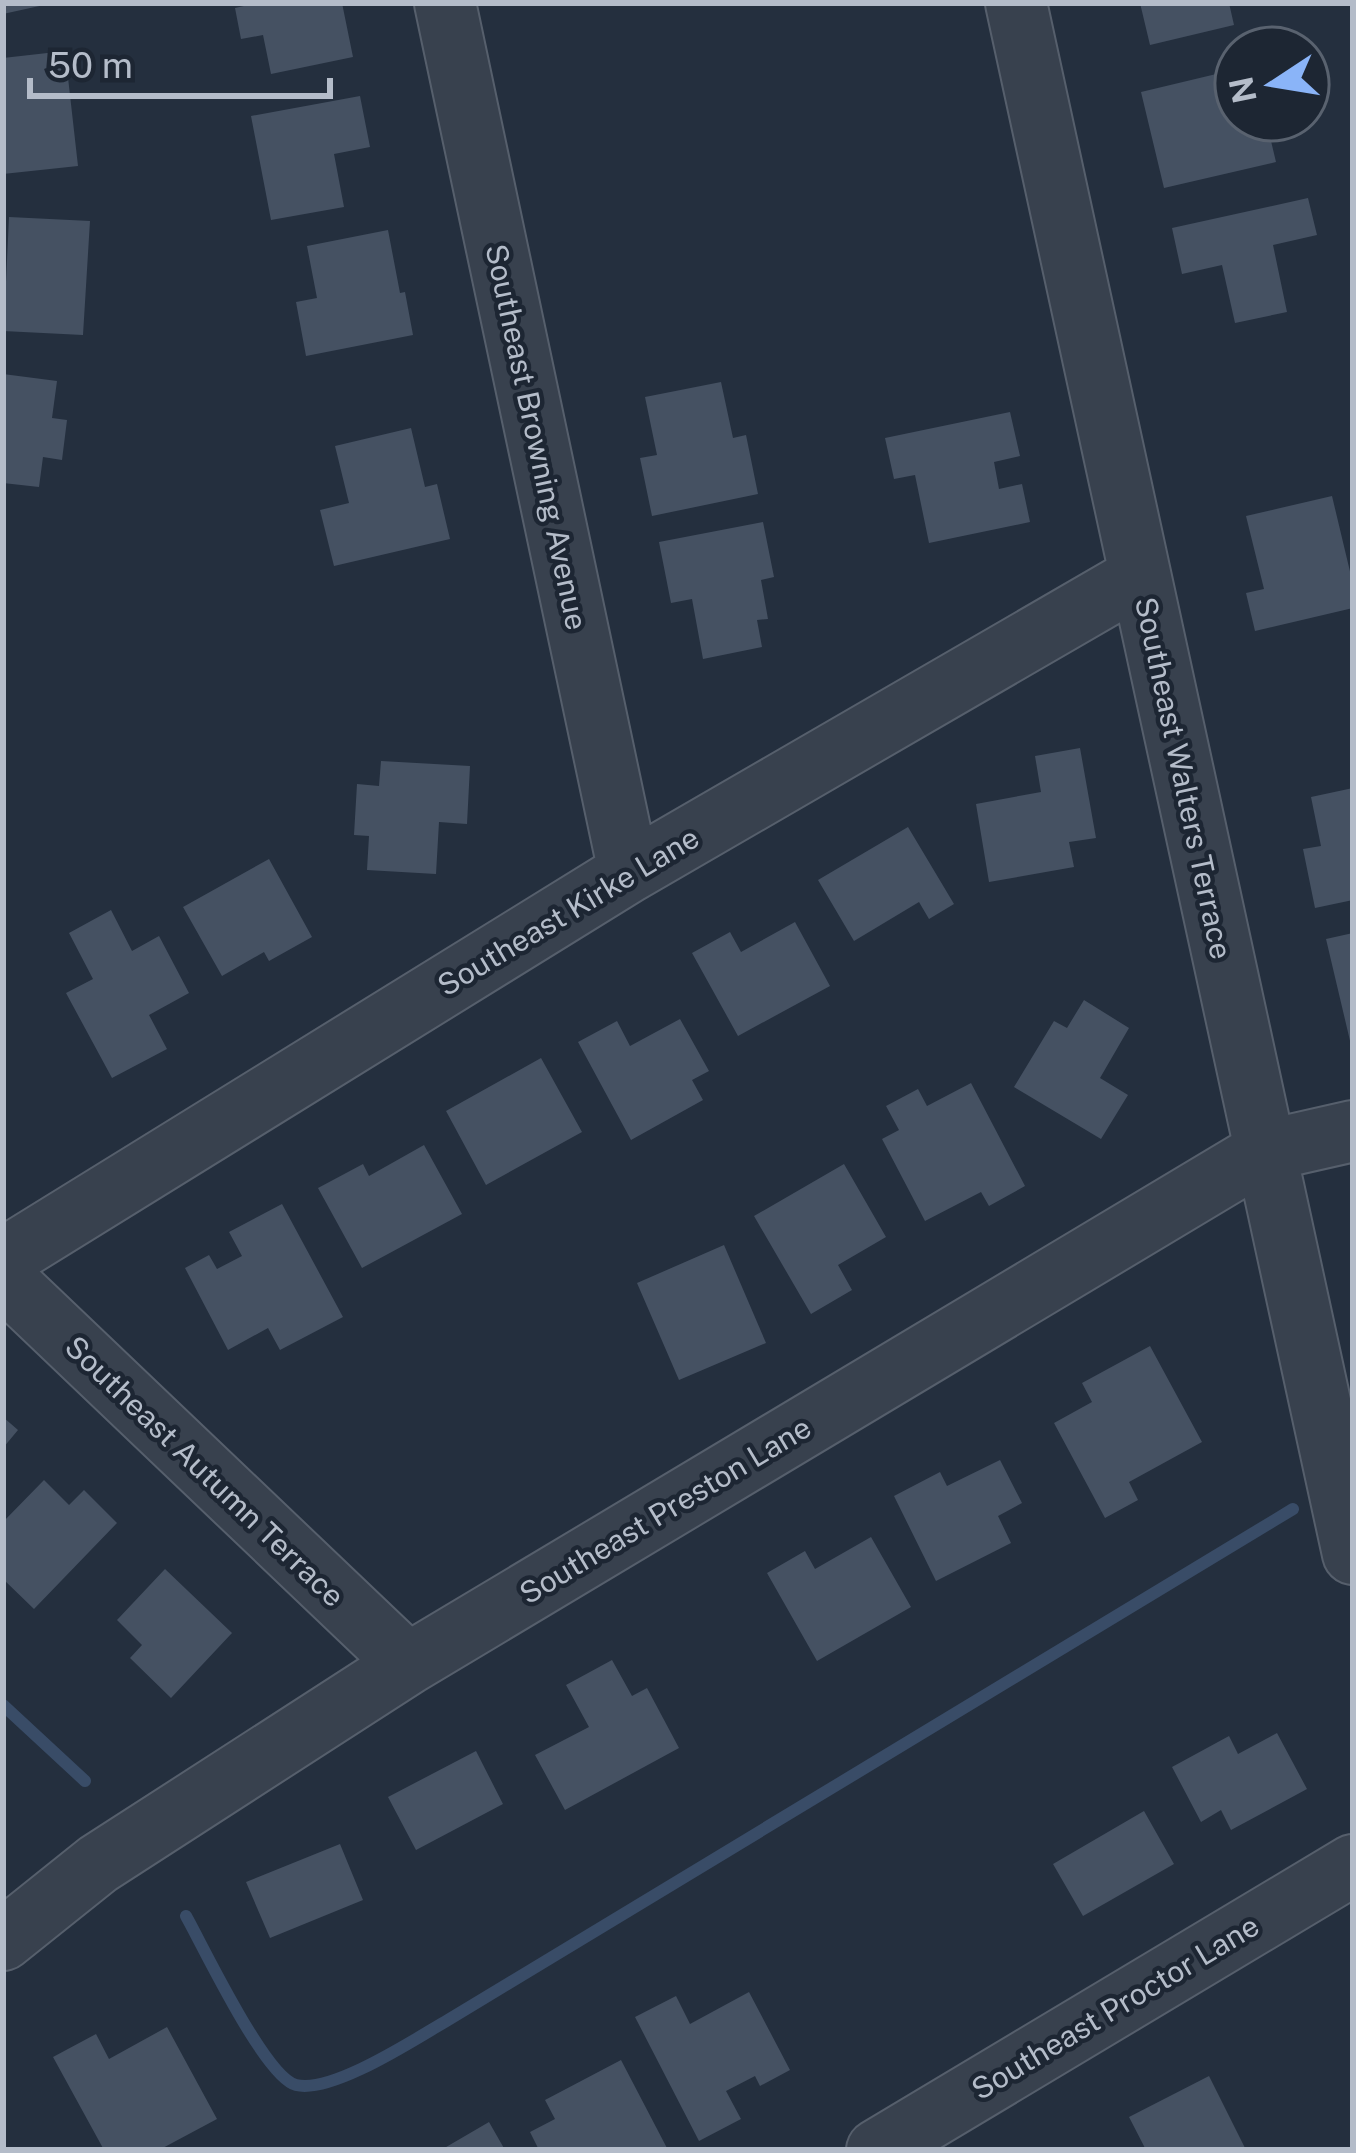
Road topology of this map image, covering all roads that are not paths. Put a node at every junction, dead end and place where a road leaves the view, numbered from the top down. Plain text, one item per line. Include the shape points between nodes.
1 (445, 3) edge
2 (1016, 3) edge
3 (1140, 576) junction
4 (629, 872) junction
5 (1353, 1130) edge
6 (1265, 1151) junction
7 (3, 1259) edge
8 (3, 1278) edge
9 (1353, 1554) edge
10 (408, 1664) junction
11 (1353, 1864) edge
12 (3, 1940) edge
13 (877, 2150) edge

1 - 4 street, Southeast Browning Avenue
2 - 3 street, Southeast Walters Terrace
3 - 4 street, Southeast Kirke Lane
3 - 6 street, Southeast Walters Terrace
4 - 7 street, Southeast Kirke Lane
5 - 6 street, Southeast Preston Lane
6 - 9 street, Southeast Walters Terrace
6 - 10 street, Southeast Preston Lane
8 - 10 street, Southeast Autumn Terrace
10 - 12 street, Southeast Preston Lane via 98,1864
11 - 13 street, Southeast Proctor Lane

